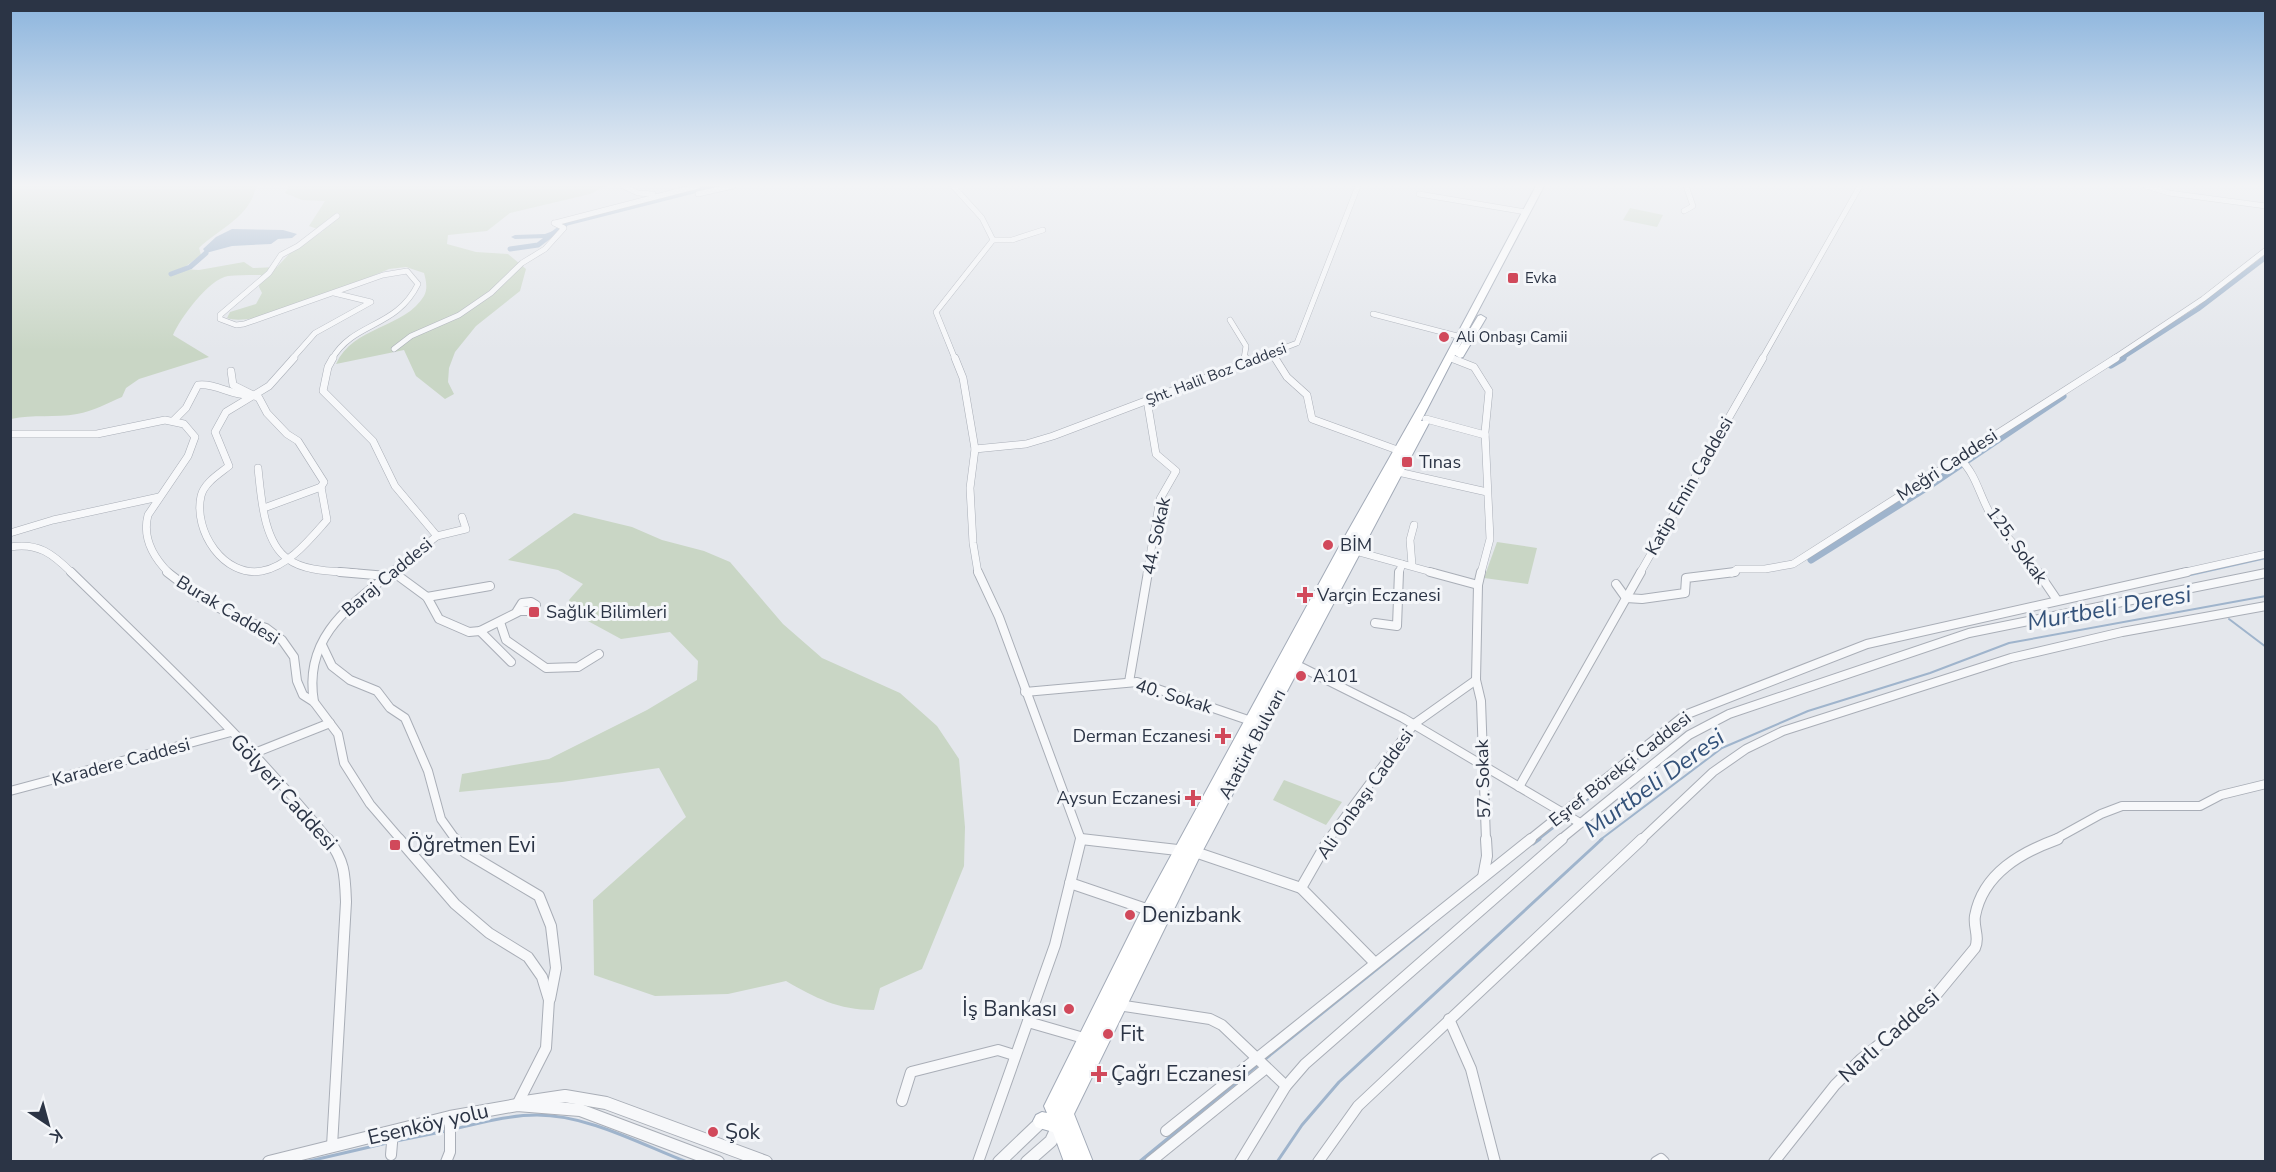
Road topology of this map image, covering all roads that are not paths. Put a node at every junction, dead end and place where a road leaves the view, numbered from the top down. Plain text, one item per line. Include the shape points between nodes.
1 (993, 240) edge
2 (305, 241) edge
3 (552, 241) edge
4 (1337, 241) edge
5 (1511, 241) edge
6 (1517, 241) edge
7 (1829, 241) edge
8 (2265, 250) edge
9 (334, 293) junction
10 (1373, 314) dead end
11 (1230, 320) dead end
12 (1461, 337) junction
13 (394, 349) dead end
14 (1272, 353) junction
15 (1454, 358) junction
16 (1244, 363) junction
17 (231, 371) dead end
18 (254, 394) junction
19 (1147, 400) junction
20 (1426, 419) junction
21 (172, 421) junction
22 (10, 434) edge
23 (1485, 435) junction
24 (975, 449) junction
25 (1400, 450) junction
26 (1960, 459) junction
27 (258, 468) dead end
28 (1398, 472) junction
29 (321, 487) junction
30 (1487, 492) junction
31 (159, 497) junction
32 (264, 508) junction
33 (462, 517) dead end
34 (1414, 525) dead end
35 (10, 533) edge
36 (437, 536) junction
37 (10, 547) edge
38 (1355, 551) junction
39 (2265, 554) edge
40 (287, 560) junction
41 (1402, 564) junction
42 (1412, 565) junction
43 (2265, 573) edge
44 (390, 574) junction
45 (1616, 584) dead end
46 (1478, 585) junction
47 (490, 586) dead end
48 (427, 597) junction
49 (1626, 598) junction
50 (2057, 600) junction
51 (2265, 606) edge
52 (518, 612) dead end
53 (500, 622) junction
54 (1375, 623) dead end
55 (480, 631) junction
56 (322, 645) junction
57 (599, 654) dead end
58 (1289, 661) junction
59 (511, 662) dead end
60 (1476, 681) junction
61 (1129, 682) junction
62 (1025, 692) junction
63 (314, 702) junction
64 (1251, 721) junction
65 (330, 723) junction
66 (1414, 724) junction
67 (231, 732) junction
68 (252, 754) junction
69 (1482, 765) junction
70 (2265, 784) edge
71 (1519, 787) junction
72 (10, 791) edge
73 (1570, 817) junction
74 (1081, 839) junction
75 (1189, 852) junction
76 (1483, 877) junction
77 (1070, 884) junction
78 (1301, 888) junction
79 (1149, 910) junction
80 (1375, 963) junction
81 (549, 1000) junction
82 (1118, 1005) junction
83 (1449, 1019) junction
84 (1028, 1022) junction
85 (1087, 1039) junction
86 (1014, 1055) junction
87 (1260, 1064) junction
88 (1286, 1086) junction
89 (902, 1101) dead end
90 (517, 1105) junction
91 (1059, 1120) junction
92 (449, 1126) junction
93 (1166, 1131) dead end
94 (332, 1146) junction
95 (268, 1161) edge
96 (446, 1161) edge
97 (718, 1161) edge
98 (766, 1161) edge
99 (978, 1161) edge
100 (999, 1161) edge
101 (1027, 1161) edge
102 (1073, 1161) edge
103 (1083, 1161) edge
104 (1150, 1161) edge
105 (1240, 1161) edge
106 (1318, 1161) edge
107 (1495, 1161) edge
108 (1774, 1161) edge

1 - 24 street via 936,312 963,378
2 - 9 street via 281,255 269,273 235,300 220,320 244,324
3 - 13 street via 491,293 459,315 411,336
4 - 14 street, Şht. Halil Boz Caddesi via 1298,343
5 - 12 main road, Atatürk Bulvarı
6 - 15 main road, Atatürk Bulvarı
7 - 49 street, Katip Emin Caddesi
8 - 26 street, Meğri Caddesi via 2154,333
9 - 18 street via 371,302 315,333 281,375
9 - 36 street, Baraj Caddesi via 390,272 407,272 418,284 413,297 397,312 339,345 324,378 323,391 373,441 395,486
10 - 12 street
11 - 16 street via 1246,346
12 - 15 main road, Atatürk Bulvarı
14 - 16 street, Şht. Halil Boz Caddesi
14 - 25 street via 1287,377 1307,395 1312,419
15 - 20 main road, Atatürk Bulvarı
15 - 23 street via 1474,368 1489,391
15 - 25 main road, Atatürk Bulvarı
16 - 19 street, Şht. Halil Boz Caddesi
17 - 18 street via 233,385
18 - 21 street via 231,396 209,383 198,385 186,408
18 - 29 street via 303,449 324,482
18 - 40 street via 226,412 218,424 215,432 229,466 208,483 201,496 202,522 207,538 229,563 248,571 262,571
19 - 24 street, Şht. Halil Boz Caddesi via 1026,444
19 - 61 street, 44. Sokak via 1156,454 1176,471 1160,499
20 - 23 street
20 - 28 main road, Atatürk Bulvarı
21 - 22 street via 147,422 97,434
21 - 31 street, Burak Caddesi via 184,424 195,437 188,456
23 - 30 street
24 - 62 street via 970,488 979,578 999,617
25 - 58 main road, Atatürk Bulvarı
26 - 49 street, Meğri Caddesi via 1793,564 1686,578 1685,593
26 - 50 street, 125. Sokak via 1970,468 1993,519 2025,553
27 - 32 street
28 - 30 street
28 - 38 main road, Atatürk Bulvarı
29 - 32 street
29 - 40 street via 327,520
30 - 46 street via 1490,539
31 - 35 street
31 - 63 street, Burak Caddesi via 145,526 158,562 201,598 237,618 266,628 282,640 294,657 303,695
32 - 40 street via 275,546
33 - 36 street via 466,529
34 - 42 street via 1410,540
36 - 44 street, Baraj Caddesi
37 - 67 street, Gölyeri Caddesi via 26,544 46,549
38 - 41 street
38 - 58 main road, Atatürk Bulvarı
39 - 50 street, Eşref Börekçi Caddesi
40 - 44 street via 317,569
41 - 42 street
41 - 54 street via 1397,578 1397,626
42 - 46 street
43 - 73 street via 1969,633 1729,714 1689,735
44 - 48 street
44 - 56 street, Baraj Caddesi via 342,611
45 - 49 street
46 - 60 street
47 - 48 street
48 - 55 street via 439,619 469,632
49 - 71 street, Katip Emin Caddesi
50 - 73 street, Eşref Börekçi Caddesi via 1867,644 1697,709 1685,715
51 - 83 street via 2122,632 2011,658 1783,731 1746,749 1713,772
52 - 53 street
53 - 55 street
53 - 57 street via 506,640 546,668 578,668
55 - 59 street
56 - 63 street, Baraj Caddesi via 312,668 310,686
56 - 81 street via 332,666 351,680 377,691 390,708 405,718 428,771 441,819 465,852 539,896 551,926 556,968
58 - 64 main road, Atatürk Bulvarı
58 - 66 street via 1330,678
58 - 75 main road, Atatürk Bulvarı
60 - 66 street, Ali Onbaşı Caddesi
60 - 69 street, 57. Sokak via 1481,701
61 - 62 street, 40. Sokak
61 - 64 street, 40. Sokak via 1165,690
62 - 74 street
63 - 65 street, Burak Caddesi
64 - 75 main road, Atatürk Bulvarı
65 - 68 street
65 - 81 street, Burak Caddesi via 338,734 344,763 370,804 455,904 489,933 528,957 542,977
66 - 69 street
66 - 78 street, Ali Onbaşı Caddesi via 1332,834
67 - 68 street, Gölyeri Caddesi
67 - 72 street, Karadere Caddesi
68 - 94 street, Gölyeri Caddesi via 325,834 340,854 345,873
69 - 71 street
69 - 76 street, 57. Sokak via 1487,856
70 - 108 street, Narlı Caddesi via 2221,795 2200,806 2122,806 2014,858 1994,878 1978,907 1975,948 1927,1006 1835,1085
71 - 73 street
73 - 76 street, Eşref Börekçi Caddesi
73 - 88 street
74 - 75 street
74 - 77 street
75 - 78 street
75 - 79 main road, Atatürk Bulvarı
75 - 82 main road, Atatürk Bulvarı
76 - 80 street, Eşref Börekçi Caddesi
77 - 79 street
77 - 84 street via 1056,945
78 - 80 street
79 - 85 main road, Atatürk Bulvarı
80 - 87 street, Eşref Börekçi Caddesi
81 - 90 street, Burak Caddesi via 546,1047
82 - 87 street via 1210,1019 1222,1025
82 - 91 main road, Atatürk Bulvarı
83 - 106 street via 1358,1106
83 - 107 street via 1471,1069
84 - 85 street
84 - 86 street
85 - 91 main road, Atatürk Bulvarı
86 - 89 street via 998,1050 910,1072
86 - 99 street
87 - 88 street
87 - 93 street, Eşref Börekçi Caddesi
87 - 104 street, Eşref Börekçi Caddesi
88 - 105 street
90 - 92 street, Esenköy yolu
90 - 97 street via 580,1110
90 - 98 street via 561,1095 589,1099
91 - 100 street
91 - 101 street via 1051,1141
91 - 102 main road
91 - 103 main road
92 - 94 street, Esenköy yolu via 392,1143
92 - 96 street via 450,1152
94 - 95 street, Esenköy yolu

